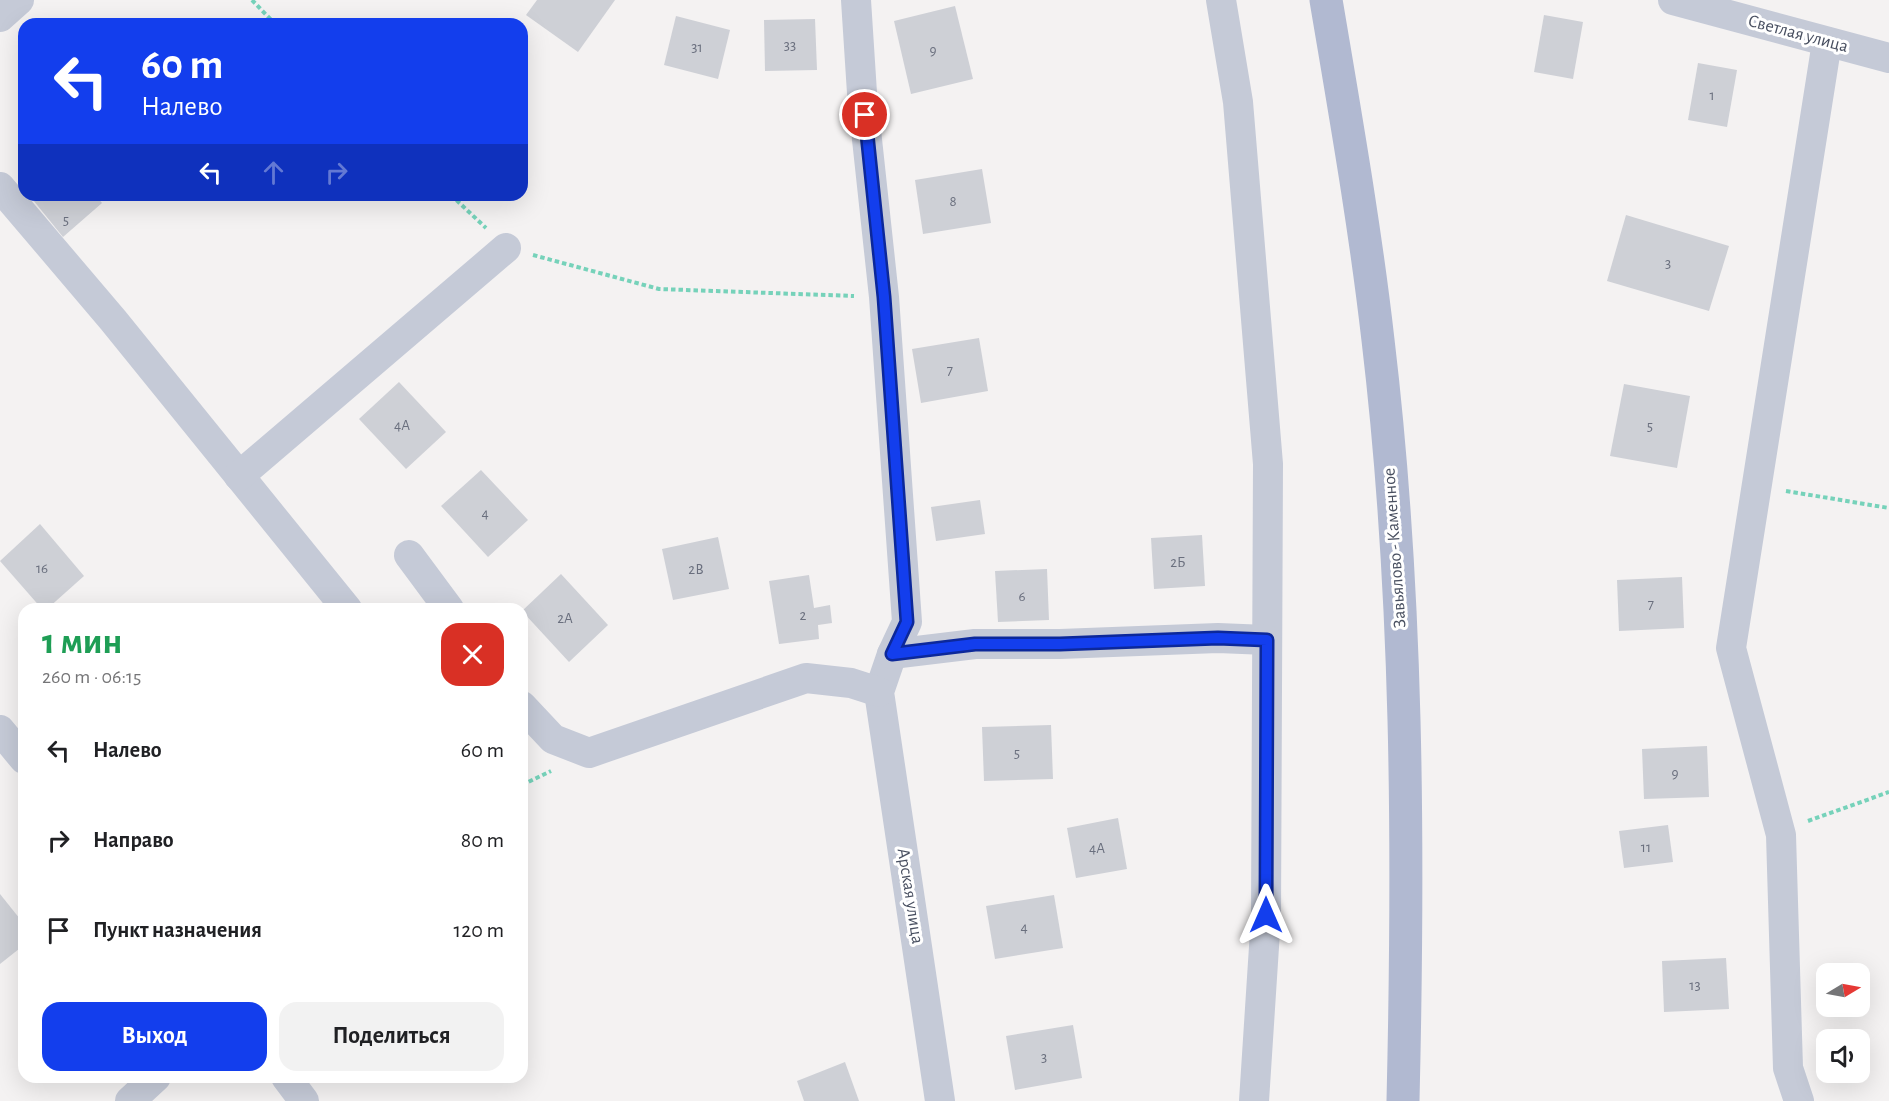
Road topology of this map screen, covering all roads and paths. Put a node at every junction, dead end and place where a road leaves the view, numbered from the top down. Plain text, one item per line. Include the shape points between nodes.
1 (19, 0) edge
2 (252, 0) edge
3 (856, 0) edge
4 (1221, 0) edge
5 (1326, 0) edge
6 (1673, 0) edge
7 (0, 17) edge
8 (269, 18) edge
9 (1827, 42) junction
10 (1889, 58) edge
11 (0, 187) edge
12 (457, 201) edge
13 (506, 248) junction
14 (884, 297) junction
15 (239, 476) junction
16 (1757, 486) junction
17 (1889, 508) edge
18 (409, 555) dead end
19 (342, 603) edge
20 (445, 603) edge
21 (1267, 640) junction
22 (892, 654) junction
23 (879, 692) junction
24 (528, 712) edge
25 (0, 730) edge
26 (18, 752) edge
27 (1889, 792) edge
28 (1780, 832) junction
29 (150, 1083) edge
30 (290, 1083) edge
31 (130, 1101) edge
32 (304, 1101) edge
33 (940, 1101) edge
34 (1254, 1101) edge
35 (1403, 1101) edge
36 (1799, 1101) edge

1 - 7 street
2 - 8 path
3 - 14 street
4 - 21 street via 1238,102 1268,464
5 - 35 main road, Завьялово - Каменное via 1379,342 1392,490 1404,686
6 - 9 street, Светлая улица
9 - 10 street, Светлая улица
9 - 16 street
11 - 15 street
12 - 13 path
13 - 14 path via 659,289
13 - 15 street
14 - 22 street via 907,622
15 - 19 street
16 - 17 path
16 - 28 street via 1731,648
18 - 20 street
21 - 22 street via 975,644
21 - 34 street via 1266,915
22 - 23 street
23 - 24 street via 850,683 806,678 589,753 553,739
23 - 33 street, Арская улица
25 - 26 street
27 - 28 path
28 - 36 street via 1788,1068
29 - 31 street
30 - 32 street

